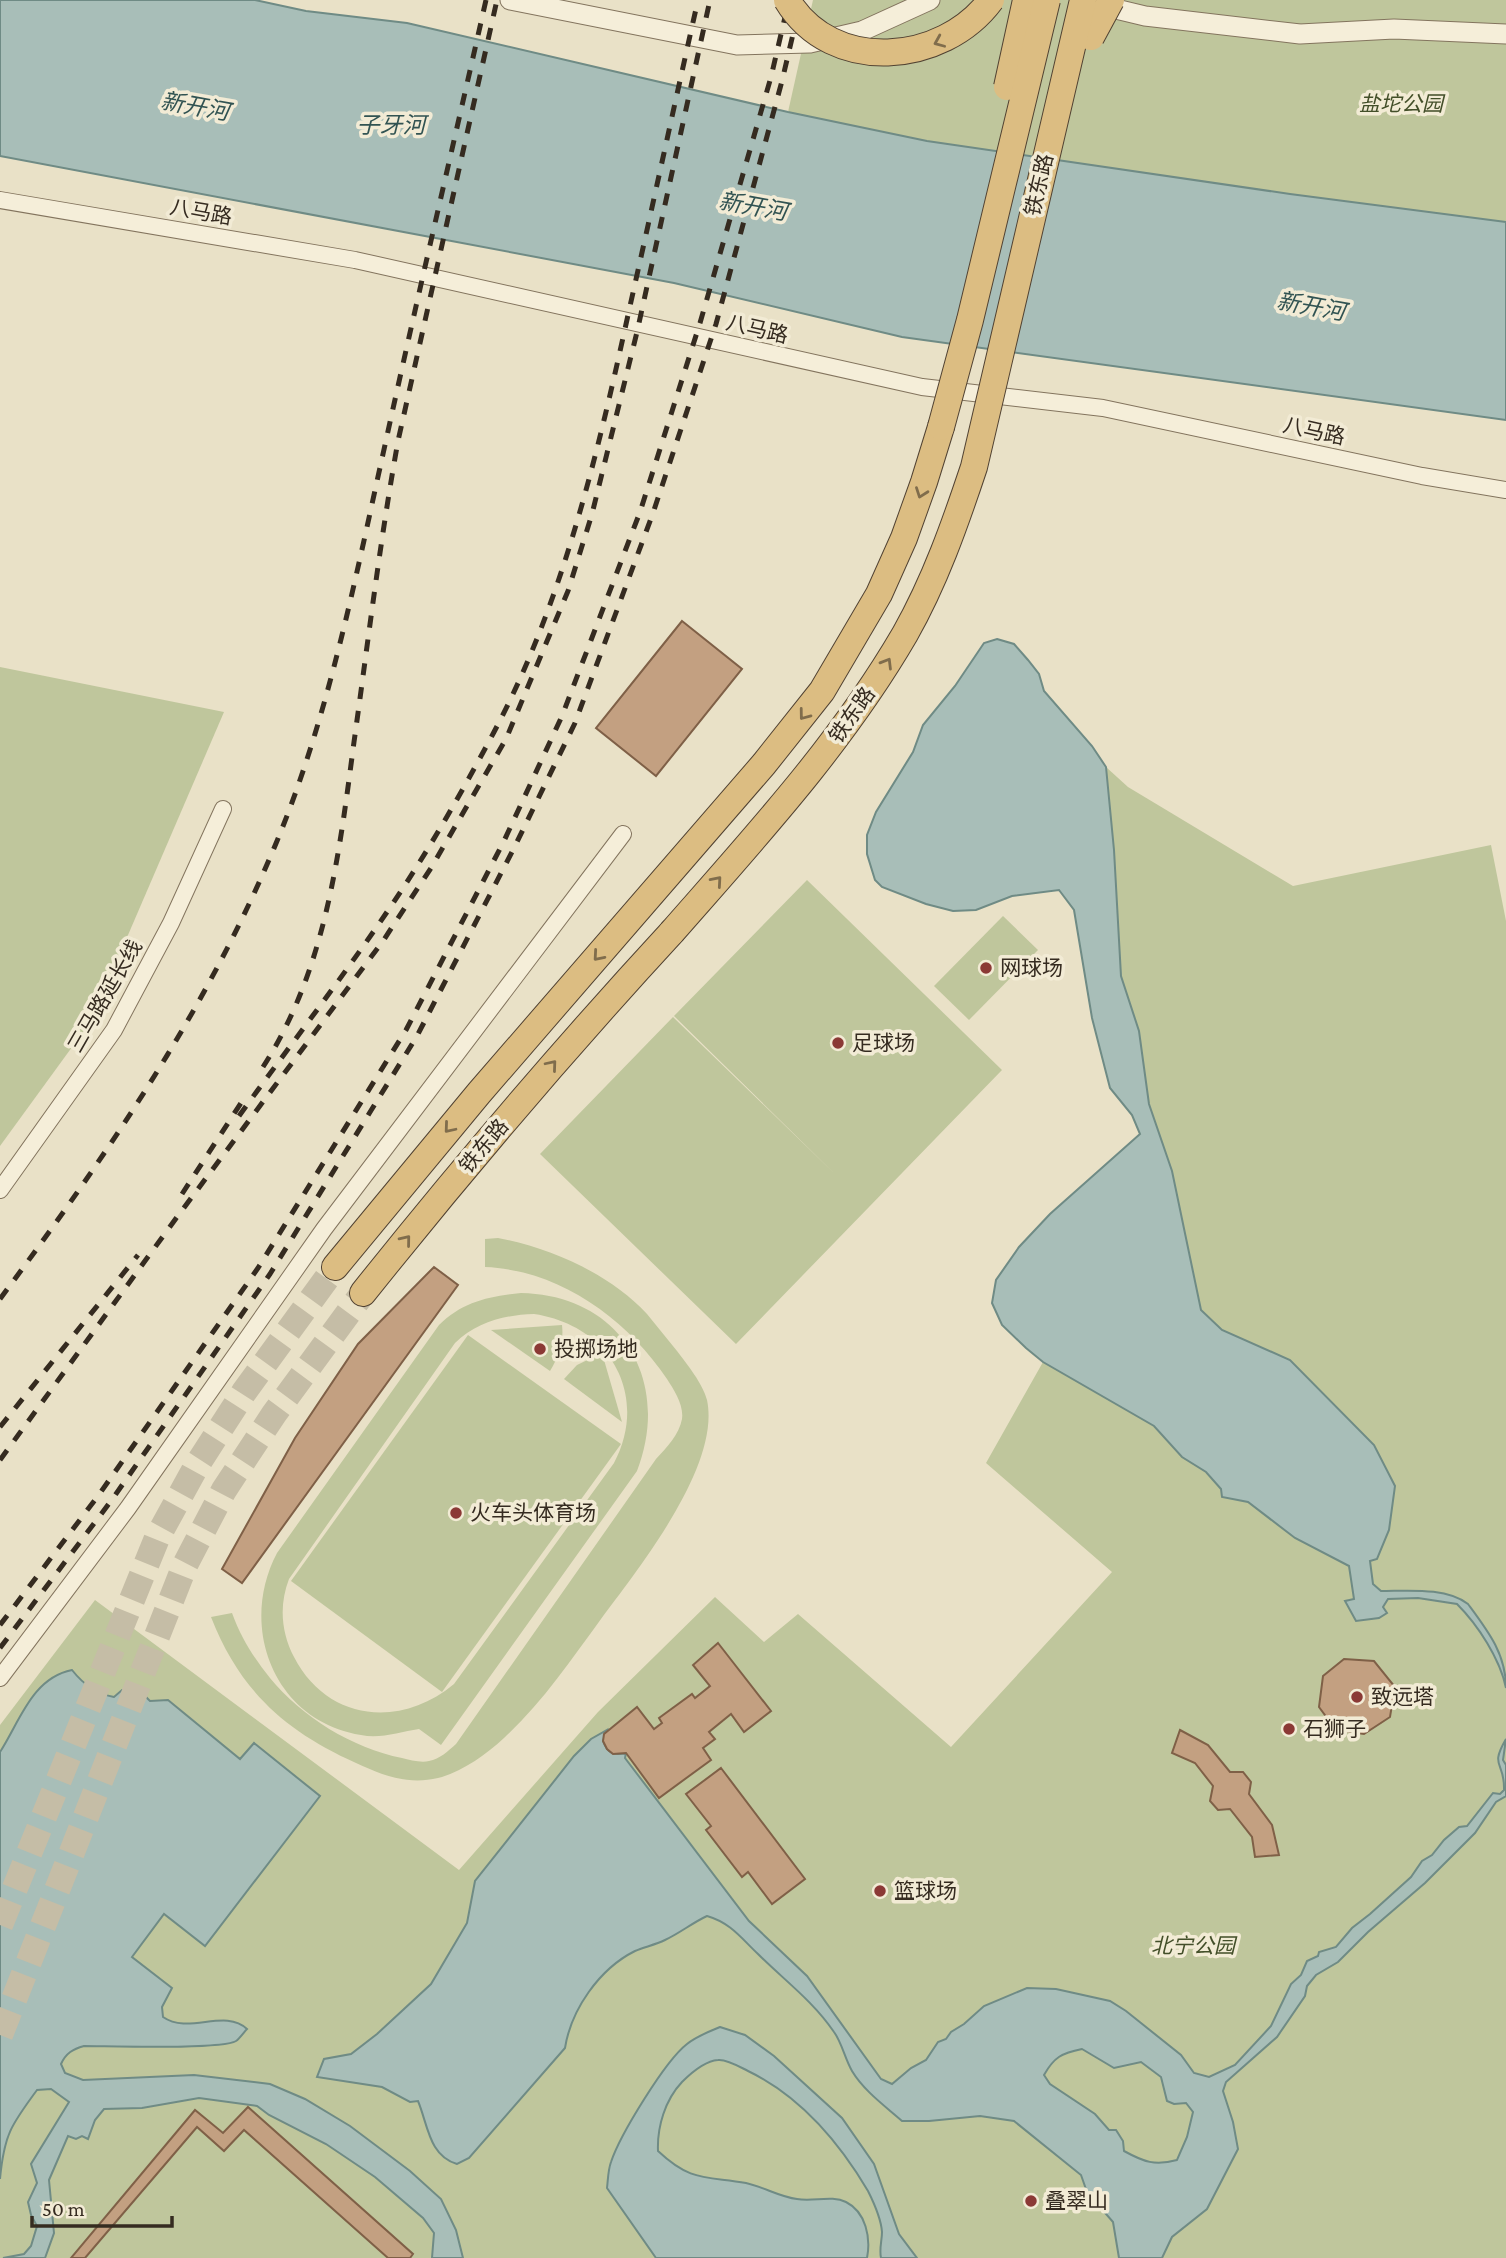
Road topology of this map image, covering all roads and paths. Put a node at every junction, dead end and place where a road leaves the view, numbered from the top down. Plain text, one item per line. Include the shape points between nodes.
1 (510, 0) edge
2 (787, 0) edge
3 (930, 0) edge
4 (991, 0) edge
5 (1027, 0) edge
6 (1047, 0) edge
7 (1082, 0) edge
8 (1100, 0) edge
9 (1111, 0) edge
10 (1506, 34) edge
11 (1091, 37) junction
12 (0, 200) edge
13 (941, 427) junction
14 (974, 467) junction
15 (1506, 490) edge
16 (223, 809) dead end
17 (623, 834) dead end
18 (0, 1190) edge
19 (335, 1267) tunnel mouth
20 (363, 1293) tunnel mouth
21 (0, 1678) edge

1 - 3 street via 737,45 810,43 849,34
4 -> 2 highway, bridge via 967,26 947,39 884,54 863,51 819,33
5 - 13 highway, bridge via 957,302
6 - 13 highway, 铁东路, bridge
7 - 10 street via 1145,16 1300,34 1394,29
7 - 14 highway, 铁东路, bridge
8 - 11 highway, bridge
9 - 11 highway, bridge
11 - 14 highway, bridge via 1019,340
12 - 15 street, 八马路 via 355,260 922,387 1103,408
13 -> 19 highway, 铁东路 via 925,482 879,594 822,691
20 -> 14 highway, 铁东路, bridge via 586,1026 785,803 855,713 927,590
16 - 18 street, 三马路延长线 via 114,1030
17 - 21 street via 324,1229 128,1508

